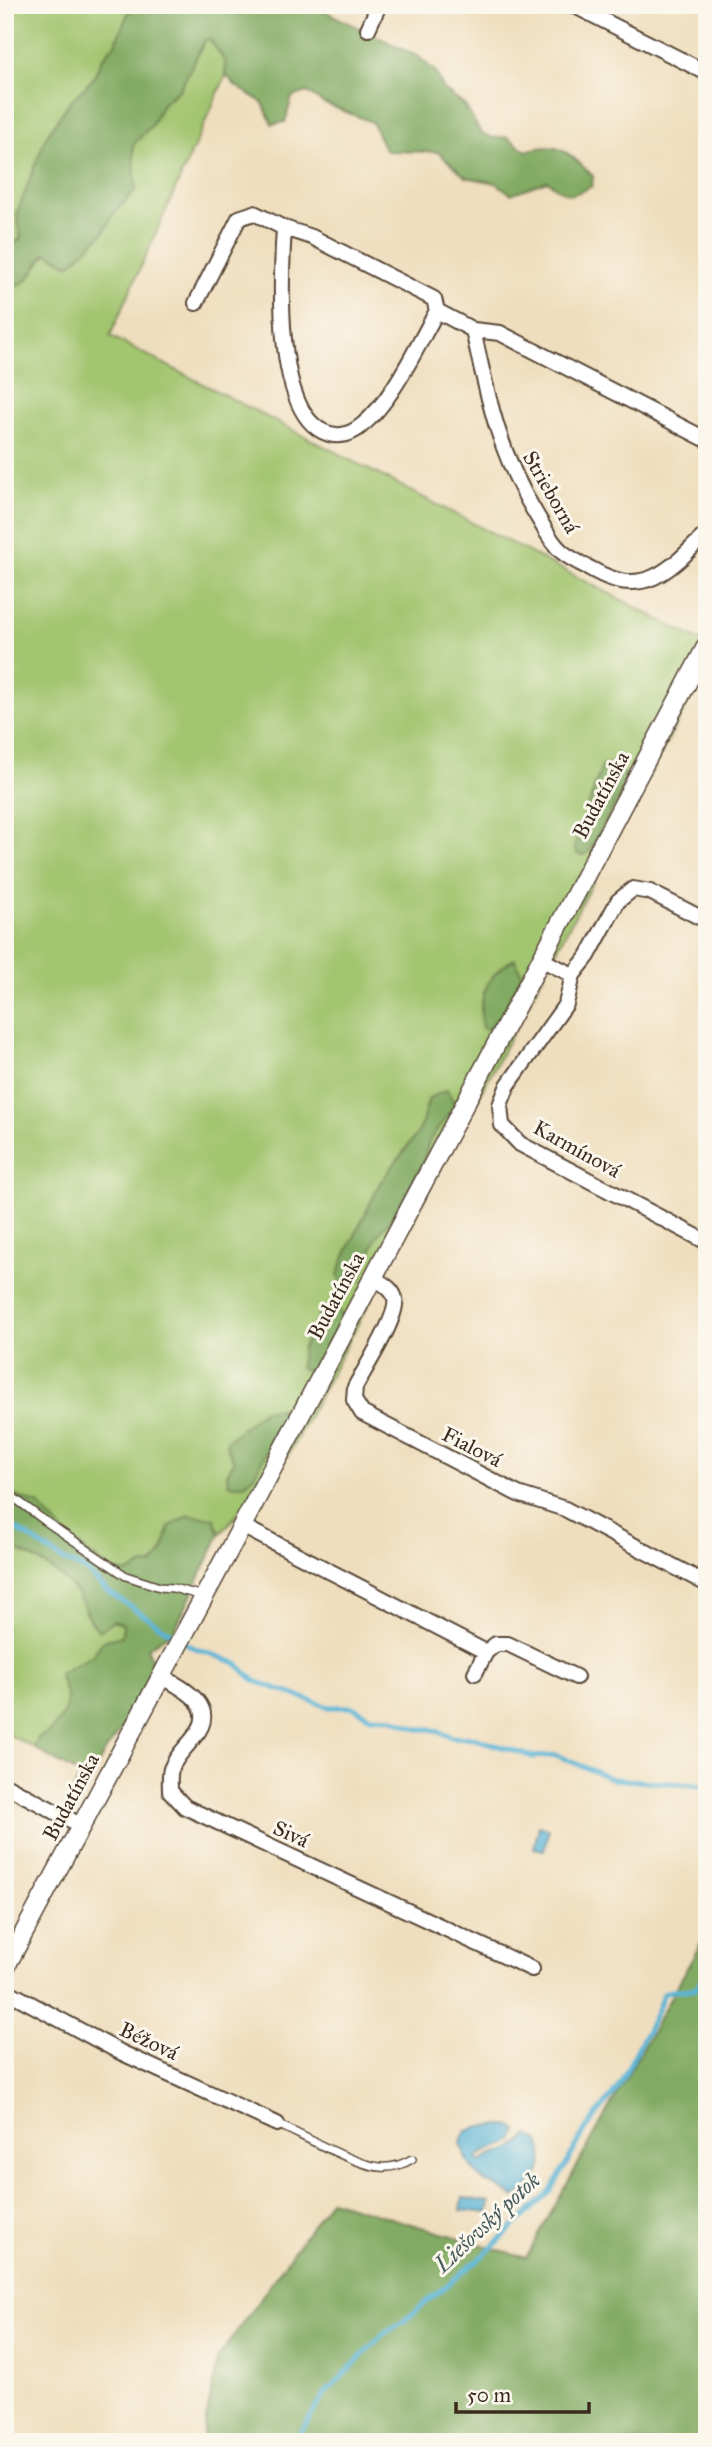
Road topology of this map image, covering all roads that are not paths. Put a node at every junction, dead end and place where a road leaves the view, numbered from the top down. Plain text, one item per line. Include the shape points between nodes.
1 (379, 5) edge
2 (573, 5) edge
3 (368, 29) dead end
4 (707, 73) edge
5 (284, 228) junction
6 (196, 303) dead end
7 (437, 311) junction
8 (473, 330) junction
9 (707, 440) edge
10 (707, 533) edge
11 (707, 645) edge
12 (707, 921) edge
13 (540, 959) junction
14 (573, 975) junction
15 (707, 1242) edge
16 (372, 1277) junction
17 (5, 1491) edge
18 (242, 1526) junction
19 (707, 1584) edge
20 (203, 1597) junction
21 (486, 1651) junction
22 (475, 1673) dead end
23 (161, 1676) junction
24 (576, 1677) dead end
25 (5, 1785) edge
26 (82, 1826) junction
27 (5, 1968) edge
28 (532, 1969) dead end
29 (5, 1990) edge
30 (277, 2124) joint
31 (412, 2159) dead end

1 - 3 street
2 - 4 street
5 - 6 street via 254,213 239,218
5 - 7 street via 312,237 434,299
5 - 7 street via 281,299 285,348 300,404 317,429 344,435 360,428 387,397
7 - 8 street
8 - 9 street via 500,333
8 - 10 street, Strieborná via 496,431 509,466 560,550 616,582 630,583 654,577 680,560
11 - 13 street, Budatínska
12 - 14 street via 650,892 633,889 618,901
13 - 14 street
13 - 16 street, Budatínska
14 - 15 street, Karmínová via 566,1004 508,1085 500,1105 502,1125 520,1144
16 - 18 street, Budatínska
16 - 19 street, Fialová via 396,1299 394,1314 355,1387 354,1400 362,1413 518,1494 565,1509
17 - 20 lane via 126,1576
18 - 20 street, Budatínska
18 - 21 street
20 - 23 street, Budatínska
21 - 22 street
21 - 24 street via 496,1644 508,1644
23 - 26 street, Budatínska
23 - 28 street, Sivá via 188,1691 203,1713 197,1734 170,1772 170,1791 185,1807
25 - 26 street
26 - 27 street, Budatínska
29 - 30 street, Béžová via 120,2052
30 - 31 lane via 363,2163 400,2166

